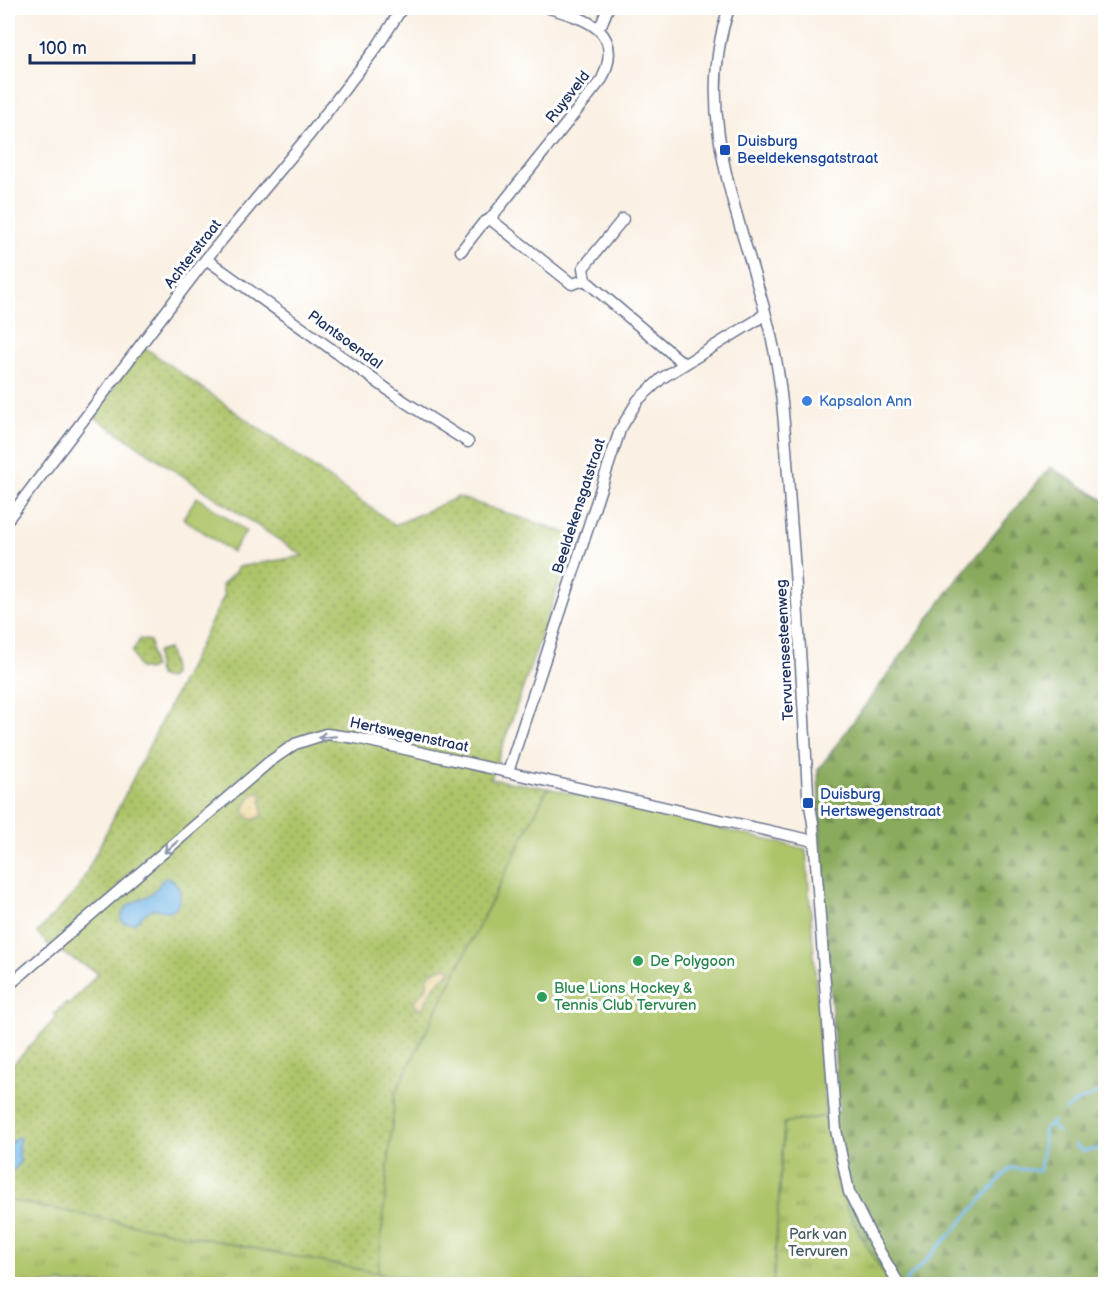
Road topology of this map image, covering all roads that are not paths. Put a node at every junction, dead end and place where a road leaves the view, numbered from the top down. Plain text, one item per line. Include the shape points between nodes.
1 (402, 8) edge
2 (549, 8) edge
3 (608, 8) edge
4 (729, 8) edge
5 (597, 28) junction
6 (490, 219) junction
7 (623, 219) dead end
8 (461, 251) dead end
9 (207, 259) junction
10 (585, 280) junction
11 (765, 314) junction
12 (684, 364) junction
13 (468, 442) dead end
14 (8, 519) edge
15 (508, 771) junction
16 (814, 841) junction
17 (8, 986) edge
18 (899, 1284) edge

1 - 9 street, Achterstraat via 377,47
2 - 5 street via 580,17
3 - 5 street
4 - 11 street, Tervurensesteenweg via 722,28 717,81 722,157
5 - 6 street, Ruysveld via 605,40 608,57 602,79
6 - 8 street, Ruysveld
6 - 10 street via 572,284
7 - 10 street via 583,268
9 - 13 street, Plantsoendal via 405,402
9 - 14 street, Achterstraat
10 - 12 street
11 - 12 street, Beeldekensgatstraat
11 - 16 street, Tervurensesteenweg via 775,352 783,417
12 - 15 street, Beeldekensgatstraat via 638,400 620,430
15 - 16 street, Hertswegenstraat
15 -> 17 street, Hertswegenstraat via 326,734 295,744
16 - 18 street, Tervurensesteenweg via 836,1130 849,1192

